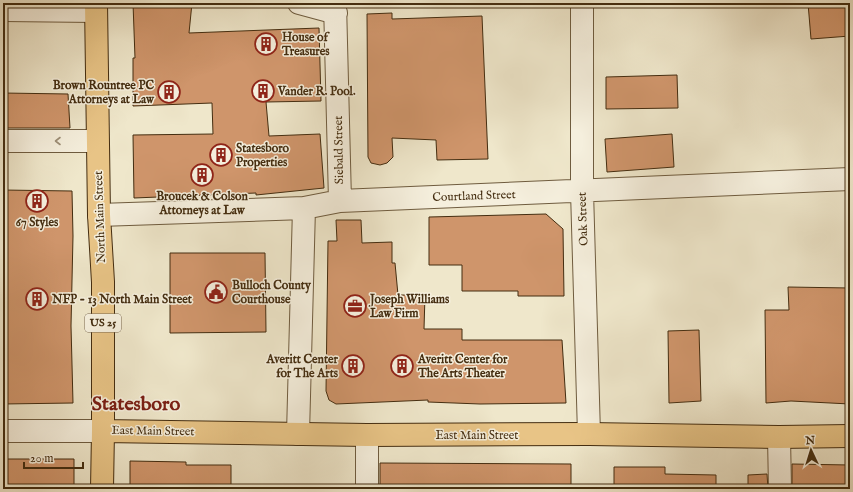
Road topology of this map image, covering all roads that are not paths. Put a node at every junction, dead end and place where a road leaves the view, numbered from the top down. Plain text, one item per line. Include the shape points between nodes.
1 (299, 3) edge
2 (582, 3) edge
3 (96, 7) edge
4 (336, 8) edge
5 (3, 10) edge
6 (3, 141) edge
7 (97, 141) junction
8 (850, 179) edge
9 (582, 191) junction
10 (340, 201) junction
11 (304, 208) junction
12 (99, 215) junction
13 (3, 431) edge
14 (103, 431) junction
15 (298, 434) junction
16 (589, 434) junction
17 (367, 435) junction
18 (850, 436) edge
19 (779, 437) junction
20 (810, 437) junction
21 (850, 447) edge
22 (102, 489) edge
23 (367, 489) edge
24 (780, 489) edge

1 - 4 street
2 - 9 street, Oak Street
3 - 5 street
3 - 7 main road, North Main Street / US 25
4 - 10 street, Siebald Street
7 -> 6 street
7 - 12 main road, North Main Street / US 25
8 - 9 street, Courtland Street
9 - 10 street, Courtland Street
9 - 16 street, Oak Street
10 - 11 street, Courtland Street
11 - 12 street, Courtland Street
11 - 15 street
12 - 14 main road, North Main Street / US 25 via 103,282
13 - 14 street
14 - 15 main road, East Main Street
14 - 22 main road, US 25
15 - 17 main road, East Main Street
16 - 17 main road, East Main Street
16 - 19 main road, East Main Street
17 - 23 street
18 - 20 main road, East Main Street
19 - 20 main road, East Main Street
19 - 24 street
20 - 21 main road

